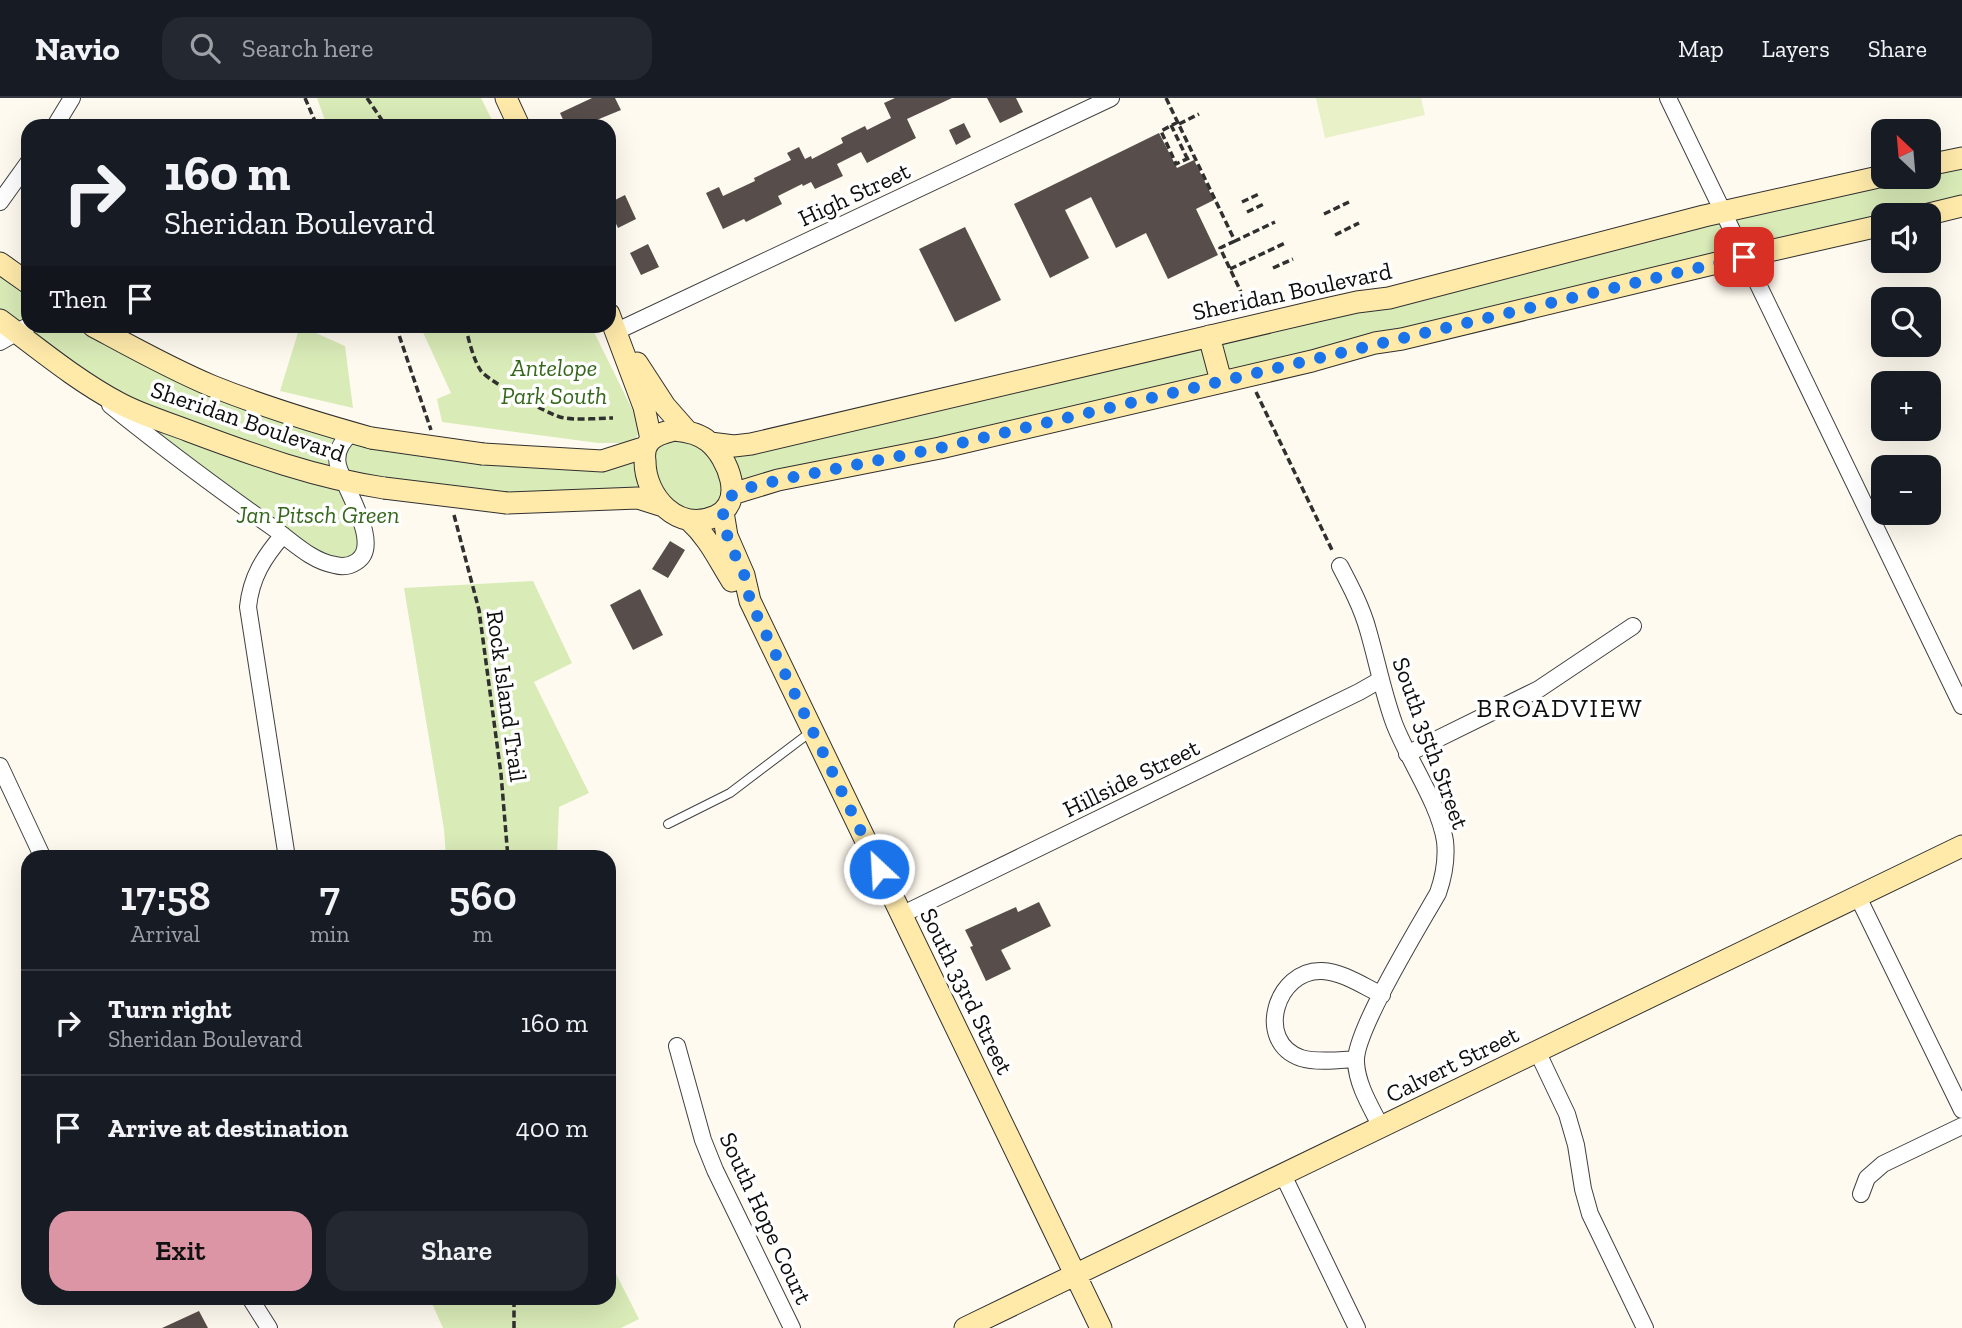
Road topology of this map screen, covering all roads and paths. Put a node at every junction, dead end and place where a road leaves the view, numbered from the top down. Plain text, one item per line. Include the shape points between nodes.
1 (72, 98) edge
2 (305, 98) edge
3 (367, 98) edge
4 (506, 98) edge
5 (1111, 98) edge
6 (1166, 98) edge
7 (1668, 98) edge
8 (1092, 102) edge
9 (1199, 114) dead end
10 (59, 119) edge
11 (314, 119) edge
12 (381, 119) edge
13 (516, 119) edge
14 (1178, 123) junction
15 (1171, 125) junction
16 (1179, 141) junction
17 (1168, 146) junction
18 (1194, 156) junction
19 (1962, 158) edge
20 (1187, 159) junction
21 (1941, 162) edge
22 (21, 173) edge
23 (1871, 179) edge
24 (1261, 193) dead end
25 (0, 202) edge
26 (1242, 202) dead end
27 (1349, 202) dead end
28 (1266, 203) dead end
29 (1962, 206) edge
30 (1941, 211) edge
31 (1247, 212) dead end
32 (1723, 212) junction
33 (1324, 214) dead end
34 (1275, 222) dead end
35 (1359, 223) dead end
36 (1871, 228) edge
37 (1335, 235) dead end
38 (1235, 241) junction
39 (1285, 243) dead end
40 (1744, 257) junction
41 (1293, 259) dead end
42 (0, 263) edge
43 (1273, 268) dead end
44 (1230, 269) junction
45 (21, 278) edge
46 (1243, 296) dead end
47 (0, 320) edge
48 (616, 321) edge
49 (616, 327) edge
50 (616, 330) edge
51 (15, 333) edge
52 (106, 333) edge
53 (398, 333) edge
54 (467, 333) edge
55 (1209, 336) junction
56 (76, 377) junction
57 (1220, 381) junction
58 (1263, 407) dead end
59 (613, 418) dead end
60 (687, 431) junction
61 (433, 435) dead end
62 (361, 436) junction
63 (649, 443) junction
64 (710, 443) junction
65 (344, 482) junction
66 (727, 503) junction
67 (660, 505) junction
68 (689, 520) junction
69 (283, 535) junction
70 (460, 541) dead end
71 (1340, 566) joint
72 (750, 601) junction
73 (1633, 626) dead end
74 (1380, 680) junction
75 (1962, 706) edge
76 (813, 730) junction
77 (1407, 754) junction
78 (0, 766) edge
79 (668, 824) dead end
80 (1962, 846) edge
81 (39, 850) edge
82 (286, 850) edge
83 (507, 850) edge
84 (1858, 897) junction
85 (901, 915) junction
86 (1382, 995) junction
87 (677, 1046) dead end
88 (1537, 1051) junction
89 (1356, 1059) junction
90 (1962, 1110) edge
91 (1962, 1126) edge
92 (1381, 1127) junction
93 (1283, 1175) junction
94 (1861, 1194) dead end
95 (1075, 1275) junction
96 (255, 1305) edge
97 (514, 1305) edge
98 (270, 1328) edge
99 (514, 1328) edge
100 (792, 1328) edge
101 (965, 1328) edge
102 (1101, 1328) edge
103 (1357, 1328) edge
104 (1645, 1328) edge

1 - 10 street
2 - 11 path
3 - 12 path
4 - 13 main road
5 - 8 street, High Street
6 - 14 path
7 - 32 street
8 - 48 street, High Street
9 - 14 path
14 - 15 path
14 - 18 path
15 - 16 path
15 - 17 path via 1161,131
16 - 17 path
16 - 20 path
17 - 20 path via 1176,164
18 - 20 path
18 - 38 path
19 - 21 main road
22 - 25 street
23 - 32 main road, Sheridan Boulevard
24 - 26 path
27 - 33 path
28 - 31 path
29 - 30 main road
32 - 40 street
32 - 55 main road, Sheridan Boulevard via 1389,298
34 - 38 path
35 - 37 path
36 - 40 main road
38 - 44 path via 1220,248
39 - 44 path
40 - 57 main road
40 - 75 street
41 - 43 path
42 - 45 main road
44 - 46 path
47 - 51 main road, Sheridan Boulevard
49 - 60 main road via 665,406
50 - 63 main road via 644,407
51 - 56 main road, Sheridan Boulevard
52 - 62 main road, Sheridan Boulevard via 212,386
53 - 61 path
54 - 59 path via 480,369 489,380 561,417
55 - 57 main road
55 - 64 main road, Sheridan Boulevard via 751,444
56 - 65 main road, Sheridan Boulevard via 122,404 171,424
56 - 69 street, Sheridan Boulevard via 176,458
57 - 66 main road via 940,448 779,480 747,488
58 - 71 path
60 - 63 main road via 674,430
60 - 64 main road
62 - 63 main road, Sheridan Boulevard, bridge via 483,454 602,461
62 - 65 street via 343,440 339,450 337,463
63 - 67 main road via 645,470
64 - 66 main road via 731,480
65 - 67 main road, Sheridan Boulevard, bridge via 507,503 638,498
65 - 69 street, Sheridan Boulevard via 366,544 358,562 336,566 321,561
66 - 68 main road via 704,521
66 - 72 main road, South 33rd Street via 727,536
67 - 68 main road
68 - 72 main road, South 33rd Street
69 - 82 street via 254,577 248,607
70 - 83 path, Rock Island Trail via 479,610
71 - 74 street, South 35th Street via 1368,628
72 - 76 main road, South 33rd Street
73 - 77 street via 1539,689
74 - 77 street, South 35th Street
74 - 85 street, Hillside Street
76 - 79 lane via 730,793
76 - 85 main road, South 33rd Street
77 - 86 street, South 35th Street via 1438,818 1446,856 1438,893
78 - 81 street
80 - 84 main road, Calvert Street
84 - 88 main road, Calvert Street
84 - 90 street
85 - 95 main road, South 33rd Street
86 - 89 street, South 35th Street
86 - 89 street via 1321,971 1296,979 1278,999 1275,1026 1287,1049 1301,1058
87 - 100 street, South Hope Court via 715,1170
88 - 92 main road, Calvert Street
88 - 104 street via 1567,1114 1590,1214
89 - 92 street via 1361,1084
91 - 94 street via 1883,1164 1867,1178
92 - 93 main road, Calvert Street
93 - 95 main road, Calvert Street
93 - 103 street
95 - 101 main road, Calvert Street
95 - 102 main road, South 33rd Street
96 - 98 street
97 - 99 path

